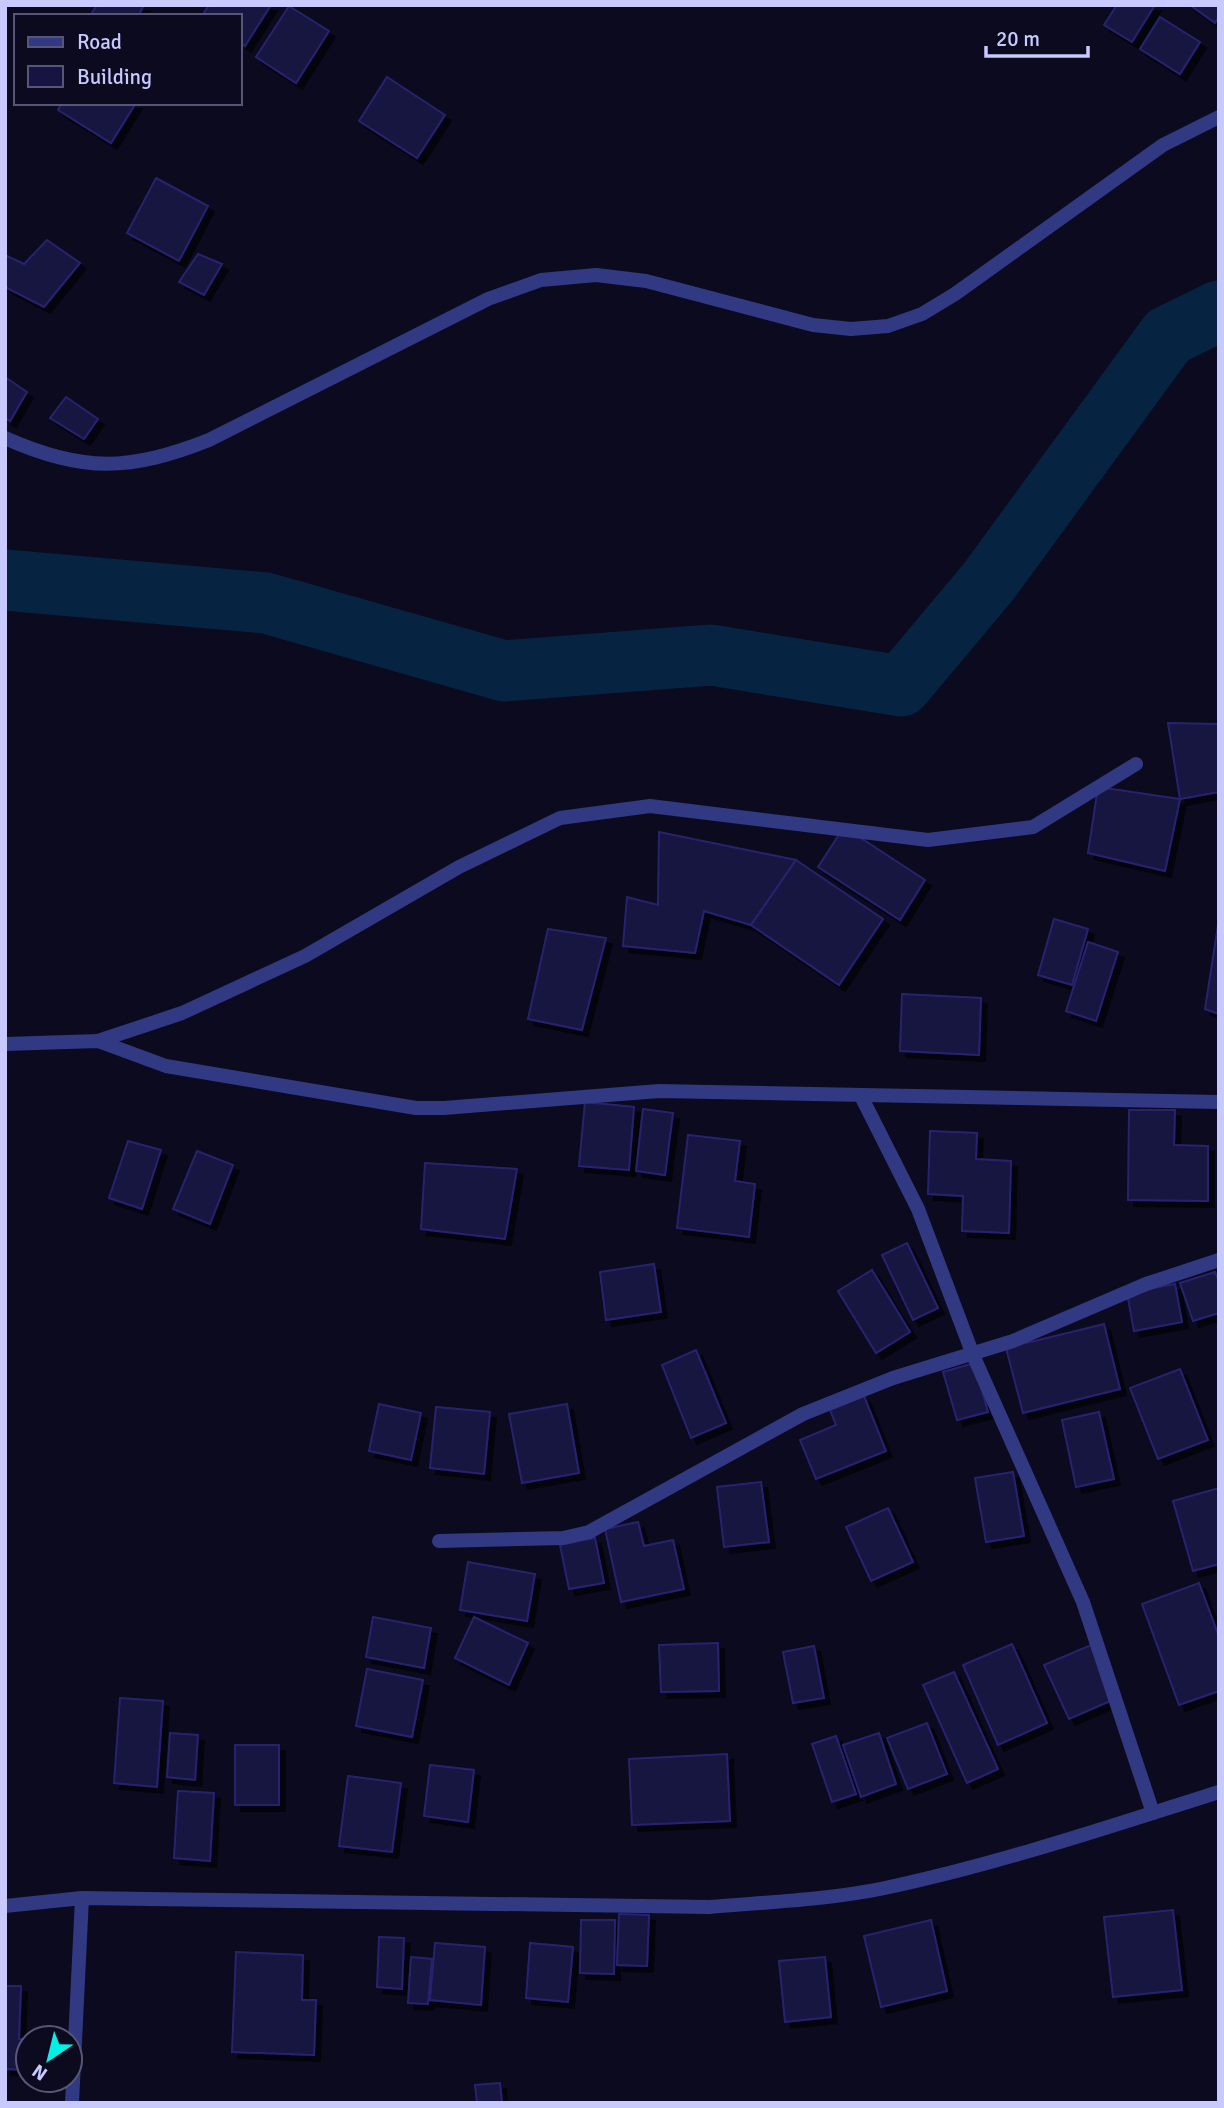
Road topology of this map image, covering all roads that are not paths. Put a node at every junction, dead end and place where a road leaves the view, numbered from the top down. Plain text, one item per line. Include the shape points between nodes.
1 (1219, 117) edge
2 (5, 438) edge
3 (1136, 764) dead end
4 (98, 1041) junction
5 (5, 1044) edge
6 (861, 1096) junction
7 (1219, 1102) edge
8 (1219, 1260) edge
9 (973, 1356) junction
10 (439, 1541) dead end
11 (1219, 1793) edge
12 (1153, 1813) junction
13 (82, 1898) junction
14 (5, 1906) edge
15 (72, 2103) edge

1 - 2 street via 1163,145 956,294 888,326 813,325 646,281 596,275 541,280 488,299 171,455 135,463 96,464 60,460
3 - 4 street via 1033,827 928,840 650,806 560,818 458,867 306,956 182,1013
4 - 5 street
4 - 6 street via 166,1066 416,1108 659,1091
6 - 7 street
6 - 9 street via 918,1209
8 - 9 street via 1146,1284
9 - 10 street via 893,1378 779,1425 589,1532 563,1538
9 - 12 street via 1083,1602
11 - 12 street
12 - 13 street via 1032,1851 881,1888 709,1907
13 - 14 street
13 - 15 street

